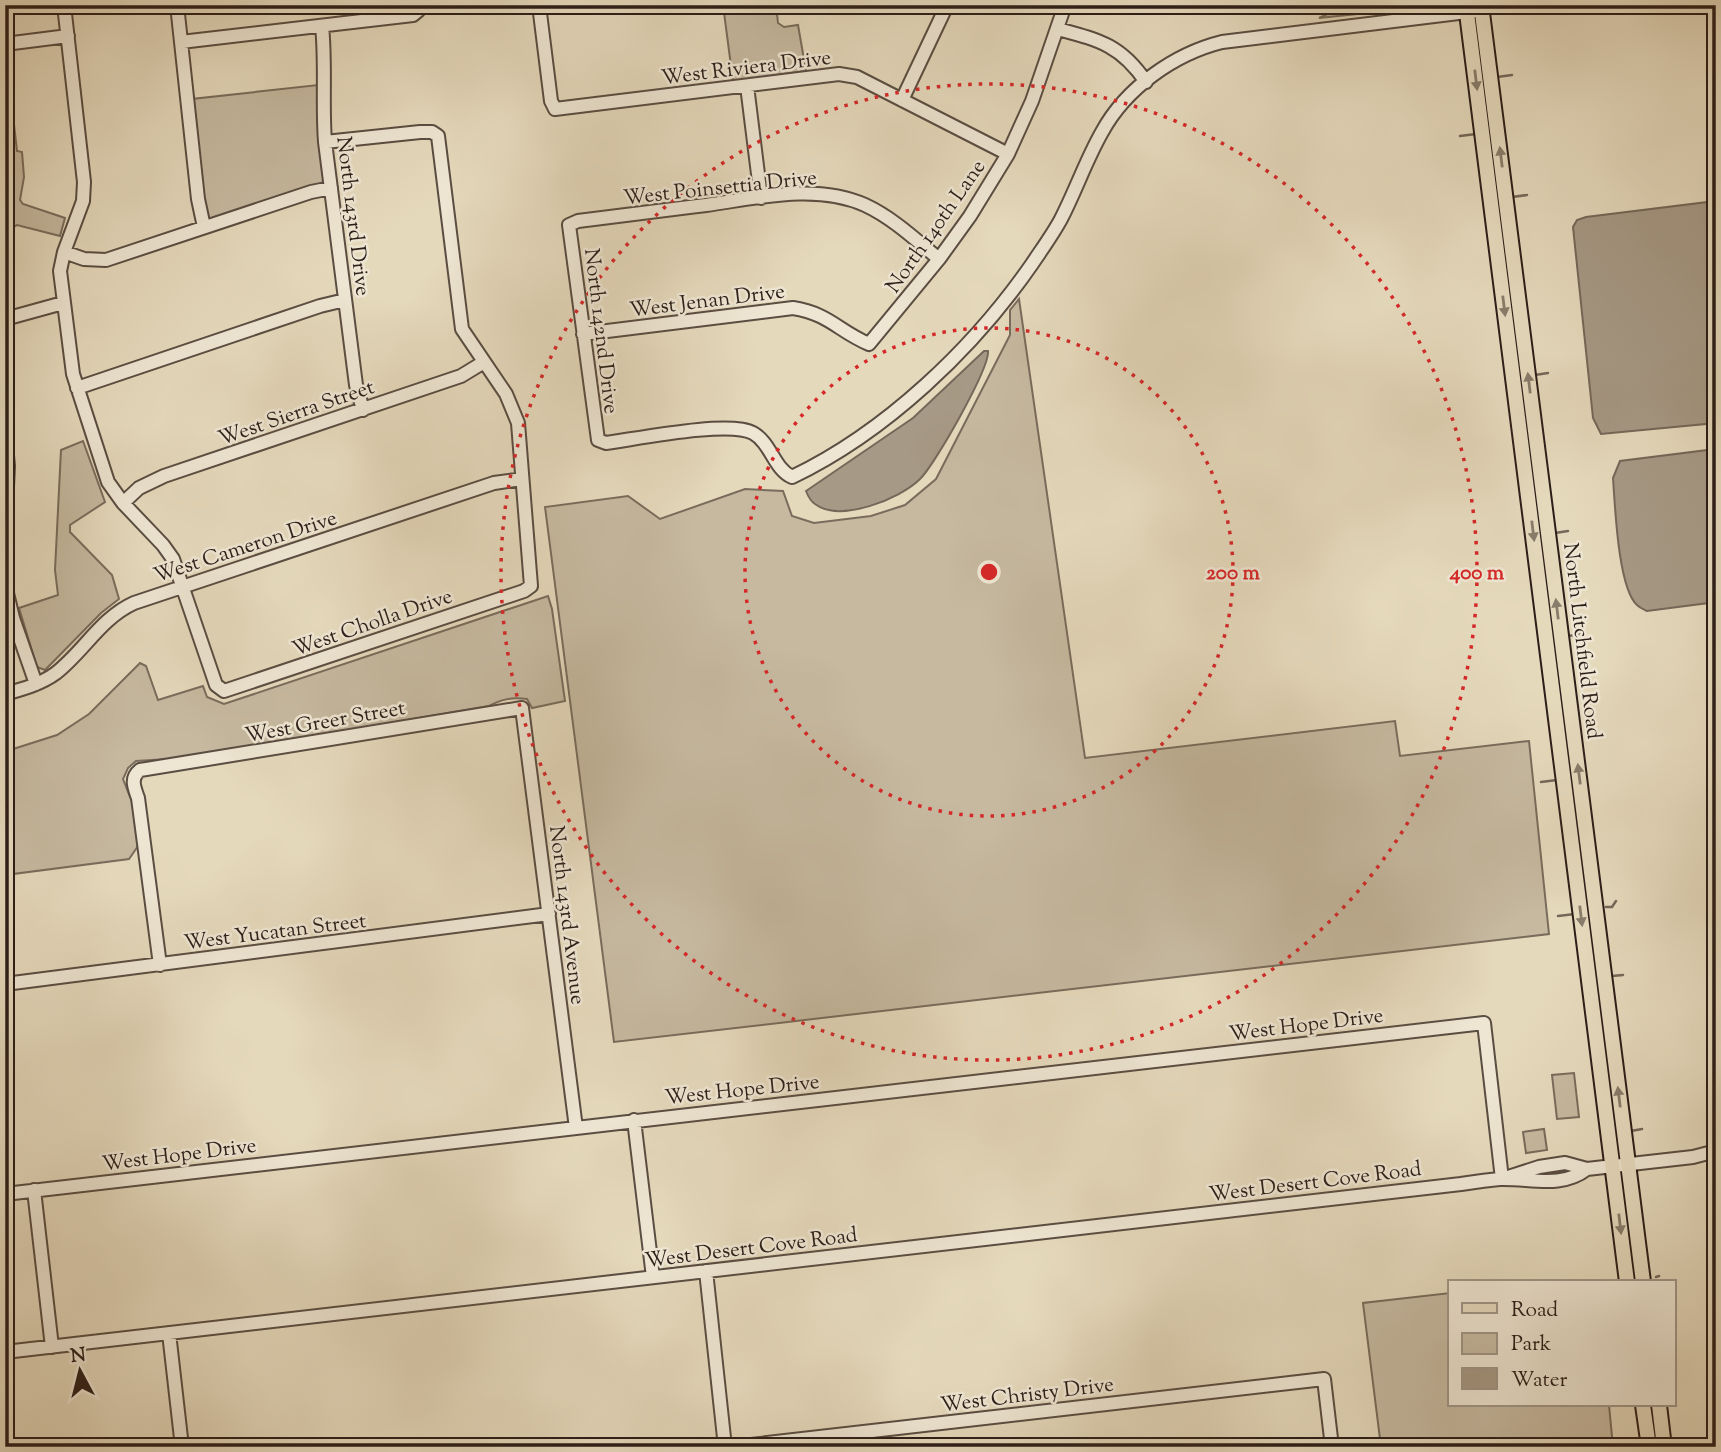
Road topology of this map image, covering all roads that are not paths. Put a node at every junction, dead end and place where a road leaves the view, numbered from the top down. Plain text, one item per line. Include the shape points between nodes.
1 (64, 5) edge
2 (177, 5) edge
3 (539, 5) edge
4 (947, 5) edge
5 (1065, 5) edge
6 (419, 8) edge
7 (1474, 8) edge
8 (322, 26) junction
9 (1058, 29) junction
10 (68, 36) junction
11 (181, 42) junction
12 (5, 44) edge
13 (1146, 82) junction
14 (747, 86) junction
15 (902, 100) junction
16 (325, 142) junction
17 (1008, 154) junction
18 (331, 188) junction
19 (761, 198) junction
20 (569, 225) joint
21 (204, 227) junction
22 (64, 252) junction
23 (939, 259) junction
24 (345, 300) junction
25 (63, 303) junction
26 (5, 319) edge
27 (583, 334) junction
28 (869, 344) joint
29 (484, 362) junction
30 (77, 388) junction
31 (363, 410) junction
32 (5, 434) edge
33 (522, 479) junction
34 (7, 489) edge
35 (123, 503) junction
36 (5, 530) edge
37 (5, 587) edge
38 (183, 588) junction
39 (1559, 677) junction
40 (36, 684) junction
41 (5, 694) edge
42 (523, 708) joint
43 (1566, 796) junction
44 (1594, 898) junction
45 (548, 914) junction
46 (160, 965) junction
47 (5, 984) edge
48 (635, 1121) junction
49 (576, 1128) junction
50 (1716, 1151) edge
51 (1621, 1165) junction
52 (1502, 1179) junction
53 (34, 1191) junction
54 (5, 1194) edge
55 (706, 1271) junction
56 (653, 1278) junction
57 (1627, 1280) edge
58 (1643, 1280) edge
59 (169, 1333) junction
60 (52, 1347) junction
61 (5, 1352) edge
62 (1643, 1406) edge
63 (1659, 1406) edge
64 (839, 1441) edge
65 (183, 1447) edge
66 (725, 1447) edge
67 (733, 1447) edge
68 (1332, 1447) edge
69 (1648, 1447) edge
70 (1664, 1447) edge

1 - 10 street
2 - 11 street
3 - 14 street, West Riviera Drive via 555,109
4 - 15 street
5 - 9 street, North 140th Lane
6 - 8 street via 413,15
7 - 13 street via 1222,42 1188,54
7 - 39 main road, North Litchfield Road
8 - 11 street
8 - 16 street, North 143rd Drive
9 - 13 street via 1118,50
9 - 17 street, North 140th Lane
10 - 12 street
10 - 22 street via 84,182 83,201
11 - 21 street
13 - 27 street, North 142nd Drive via 1102,131 1060,220 978,332 895,410 792,477 783,473 757,435 740,429 606,443 598,440
14 - 15 street, West Riviera Drive via 839,74 857,77
14 - 19 street
15 - 17 street, West Riviera Drive
16 - 18 street, North 143rd Drive
16 - 29 street via 421,132 438,136 462,329
17 - 23 street, North 140th Lane
18 - 21 street
18 - 24 street, North 143rd Drive
19 - 20 street, West Poinsettia Drive
19 - 23 street, West Poinsettia Drive via 816,194 847,199 892,221
20 - 27 street, North 142nd Drive
21 - 22 street via 106,260
22 - 25 street via 60,271
23 - 28 street, North 140th Lane
24 - 30 street
24 - 31 street, North 143rd Drive
25 - 26 street
25 - 30 street
27 - 28 street, West Jenan Drive via 793,308 830,319
29 - 31 street, West Sierra Street via 461,376
29 - 33 street via 515,412
30 - 35 street via 108,482
31 - 35 street, West Sierra Street via 150,482
32 - 34 street
33 - 38 street, West Cameron Drive via 494,483
33 - 38 street, West Cholla Drive via 531,586 524,591 224,691 216,685
34 - 36 street
35 - 38 street via 169,552
37 - 40 street
38 - 40 street, West Cameron Drive via 114,614 65,665
39 - 43 main road, North Litchfield Road
44 -> 39 main road, North Litchfield Road
40 - 41 street, West Cameron Drive
42 - 45 street, North 143rd Avenue
42 - 46 street, West Greer Street via 145,768 135,774
43 - 44 main road via 1574,809 1584,886
43 -> 51 main road, North Litchfield Road
51 -> 44 main road, North Litchfield Road
45 - 46 street, West Yucatan Street
45 - 49 street, North 143rd Avenue
46 - 47 street, West Yucatan Street
48 - 49 street, West Hope Drive
48 - 52 street, West Hope Drive via 1484,1023
48 - 56 street
49 - 53 street, West Hope Drive
50 - 51 street, West Desert Cove Road
51 - 52 street, West Desert Cove Road via 1587,1169 1577,1177 1557,1181
51 -> 57 main road, North Litchfield Road
51 - 58 main road, North Litchfield Road
52 - 55 street, West Desert Cove Road
53 - 54 street, West Hope Drive
53 - 60 street
55 - 56 street, West Desert Cove Road
55 - 66 street
56 - 59 street, West Desert Cove Road
59 - 60 street, West Desert Cove Road
59 - 65 street
60 - 61 street, West Desert Cove Road
62 - 69 main road
63 - 70 main road
64 - 67 street, West Christy Drive
64 - 68 street, West Christy Drive via 1324,1379

